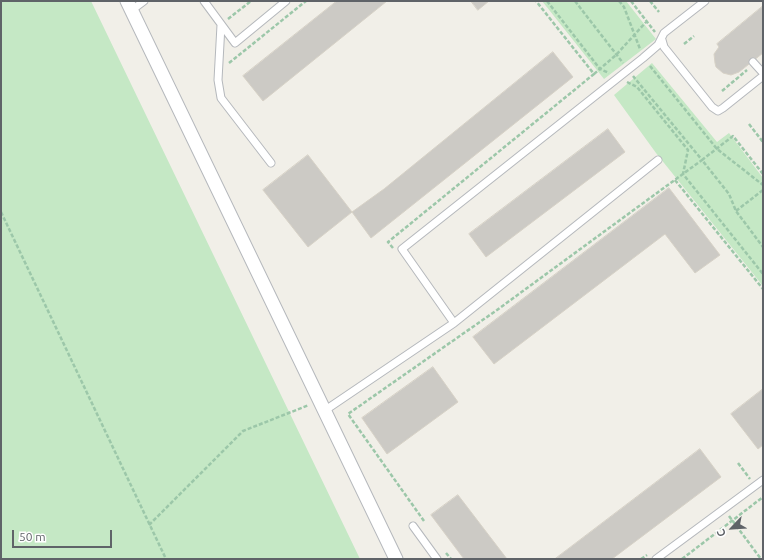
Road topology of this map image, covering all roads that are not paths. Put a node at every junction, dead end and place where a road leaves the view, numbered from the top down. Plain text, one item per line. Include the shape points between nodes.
1 (144, 1) edge
2 (204, 1) edge
3 (286, 1) edge
4 (705, 1) edge
5 (130, 6) edge
6 (221, 25) junction
7 (662, 40) junction
8 (754, 63) road end
9 (763, 73) edge
10 (763, 76) edge
11 (658, 160) dead end
12 (271, 163) dead end
13 (454, 323) junction
14 (324, 411) junction
15 (763, 480) edge
16 (413, 526) dead end
17 (396, 559) edge
18 (437, 559) edge
19 (656, 559) edge

1 - 5 lane
2 - 6 lane
3 - 6 lane via 235,43
4 - 7 lane via 664,33
5 - 14 street
6 - 12 lane via 218,72 221,98
7 - 10 lane via 664,47 712,107 718,111
7 - 13 lane via 643,58 402,249
8 - 9 lane
11 - 13 lane
13 - 14 lane
14 - 17 street
15 - 19 lane
16 - 18 lane

